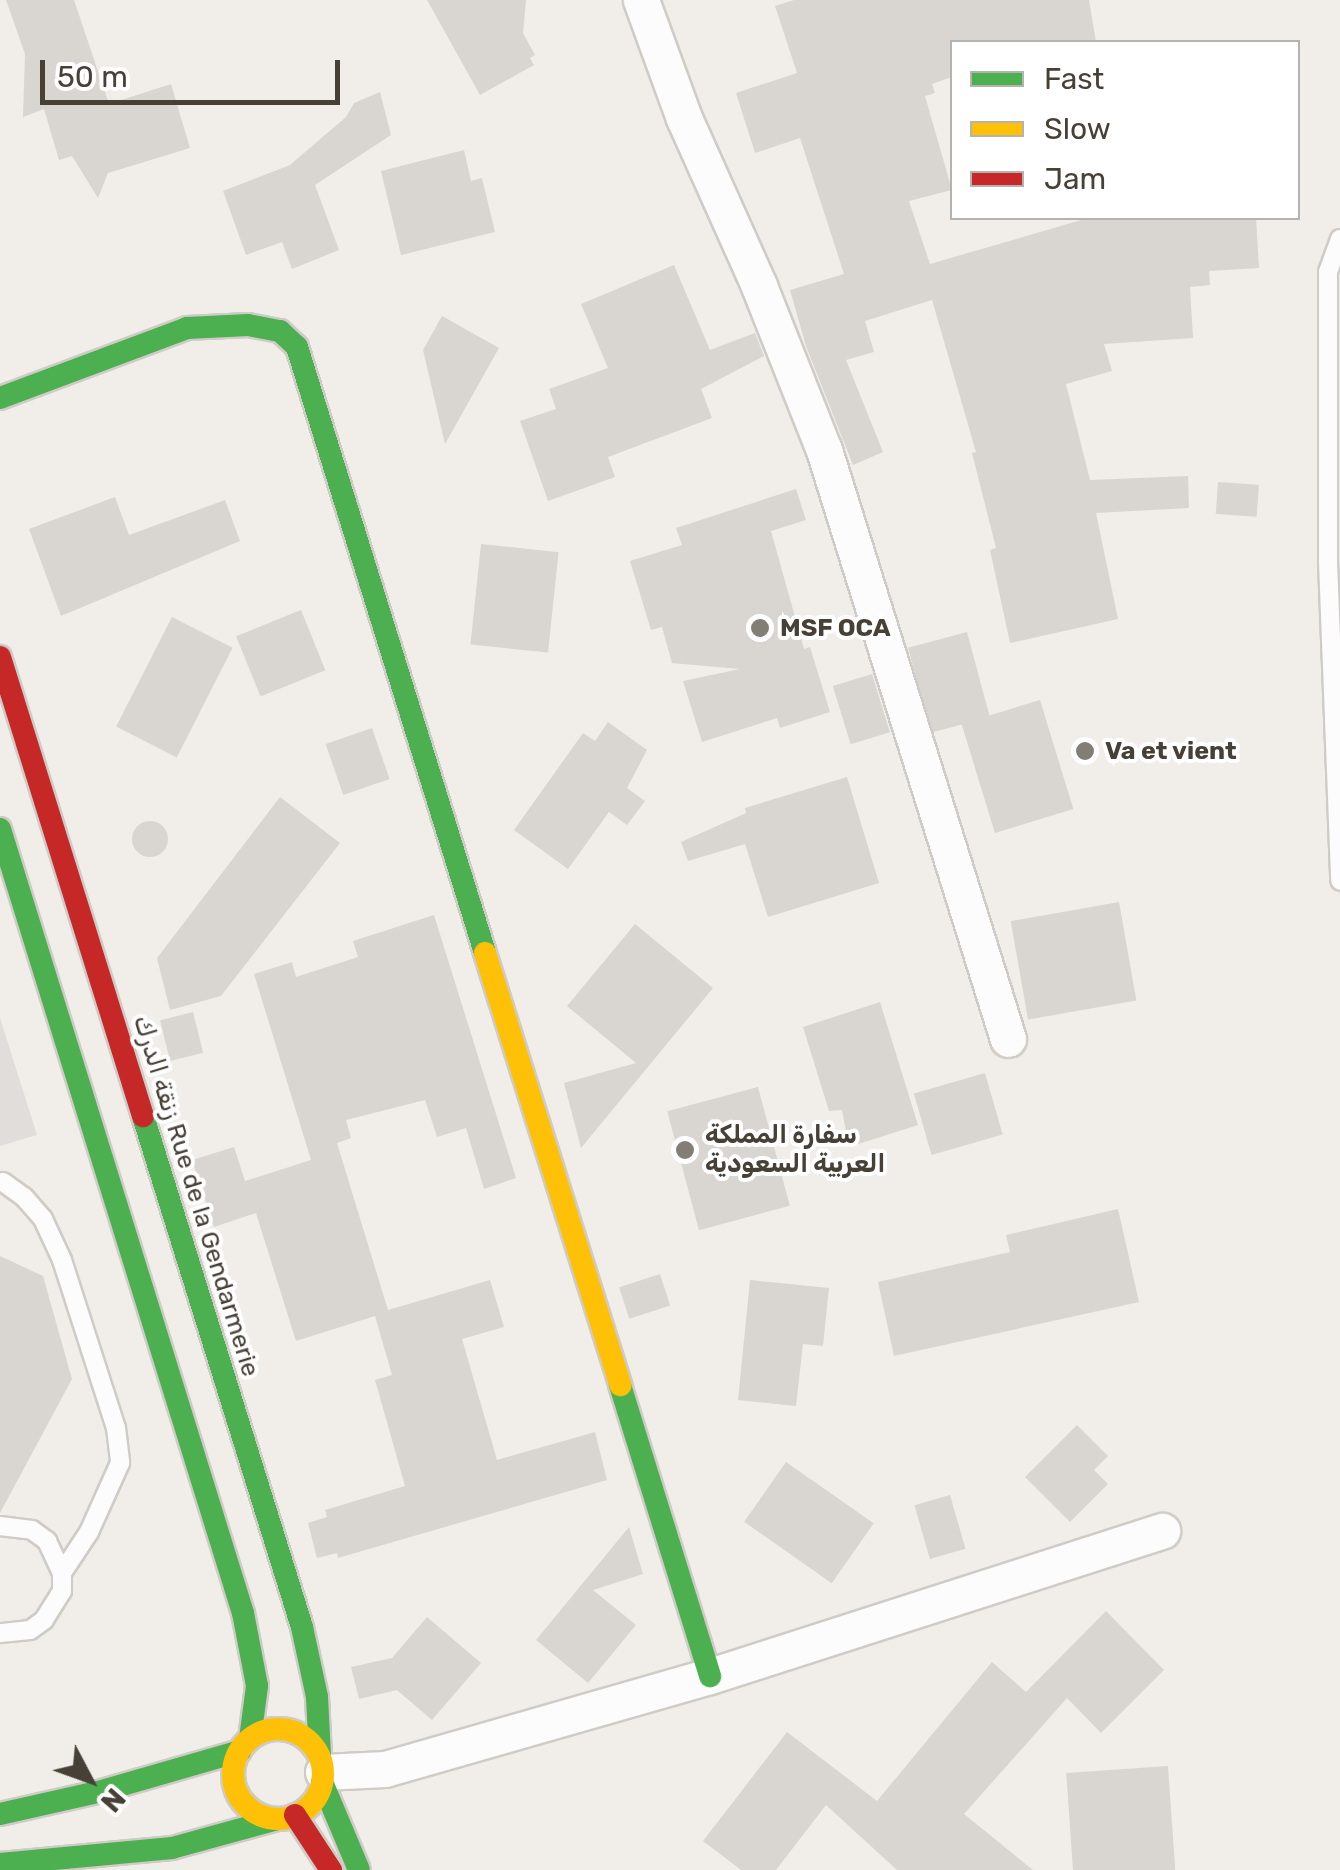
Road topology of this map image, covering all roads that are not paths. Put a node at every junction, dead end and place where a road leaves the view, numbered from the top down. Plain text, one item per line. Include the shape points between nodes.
1 (641, 0) edge
2 (1340, 239) edge
3 (0, 398) edge
4 (0, 657) edge
5 (0, 829) edge
6 (1340, 880) edge
7 (1008, 1038) dead end
8 (1, 1179) edge
9 (0, 1526) edge
10 (1162, 1531) dead end
11 (62, 1573) junction
12 (0, 1633) edge
13 (710, 1676) junction
14 (245, 1745) junction
15 (322, 1770) junction
16 (0, 1814) edge
17 (286, 1817) junction
18 (0, 1864) edge
19 (330, 1870) edge
20 (359, 1870) edge

1 - 7 street via 824,450
2 - 6 lane via 1328,272 1329,579
3 - 13 main road via 187,328 248,325 280,331 297,347
4 - 15 main road, زنقة الدرك Rue de la Gendarmerie via 302,1627 317,1697
5 - 14 main road via 242,1613 257,1686
8 - 11 lane via 43,1219 62,1260 116,1428 120,1463
9 - 11 lane via 32,1530 48,1541
10 - 13 street
11 - 12 lane via 62,1591 44,1620 30,1630
13 - 15 street via 385,1769
14 - 15 main road via 262,1732 290,1730 313,1745
14 - 16 main road
14 - 17 main road via 233,1776 236,1789 252,1810
15 - 17 main road via 317,1796
15 - 20 main road
17 - 18 main road via 172,1848
17 - 19 main road

